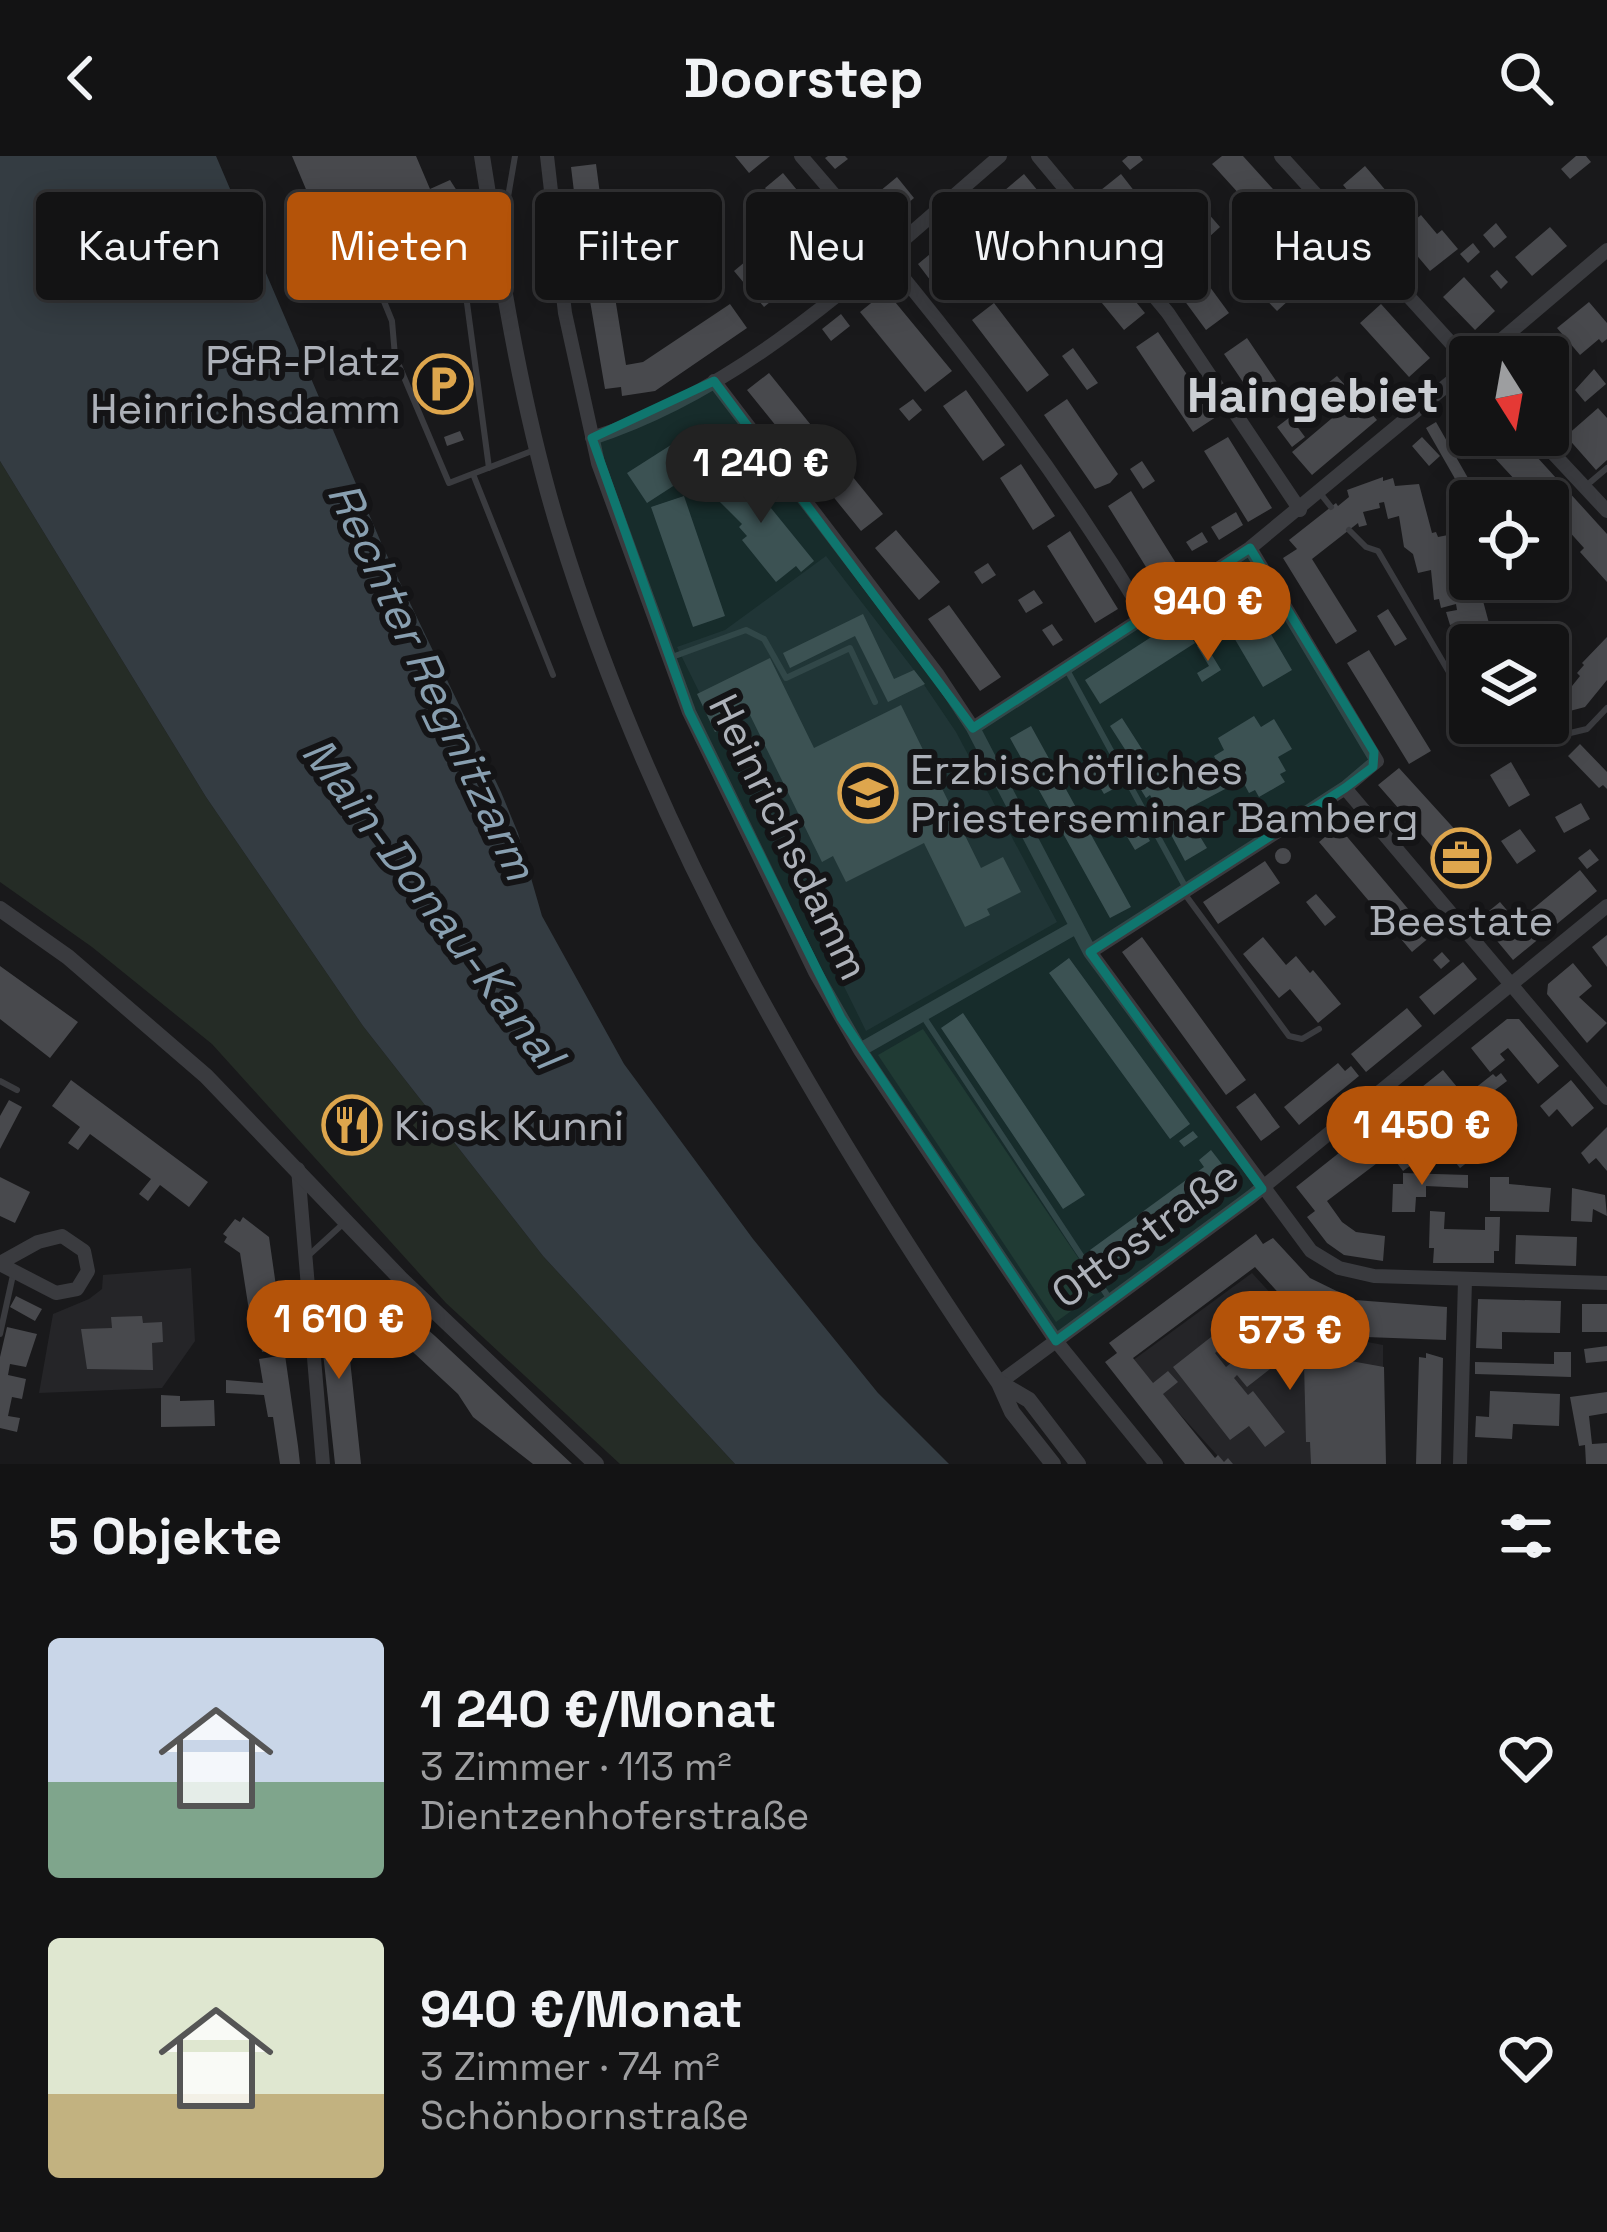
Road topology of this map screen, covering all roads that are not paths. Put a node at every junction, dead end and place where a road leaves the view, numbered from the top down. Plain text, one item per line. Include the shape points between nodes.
1 (482, 156) edge
2 (514, 156) edge
3 (548, 156) edge
4 (801, 156) edge
5 (1000, 156) edge
6 (1038, 156) edge
7 (1281, 156) edge
8 (488, 192) edge
9 (508, 192) edge
10 (832, 192) edge
11 (908, 234) edge
12 (1607, 250) edge
13 (908, 283) edge
14 (384, 300) edge
15 (467, 300) edge
16 (508, 300) edge
17 (826, 300) edge
18 (1506, 336) edge
19 (1449, 342) edge
20 (713, 381) junction
21 (1449, 383) edge
22 (592, 438) junction
23 (537, 449) junction
24 (1555, 456) edge
25 (489, 468) junction
26 (1607, 468) edge
27 (473, 474) junction
28 (1585, 488) junction
29 (1320, 493) junction
30 (1331, 507) dead end
31 (1300, 510) junction
32 (1607, 511) edge
33 (1348, 530) dead end
34 (1250, 548) junction
35 (1144, 615) junction
36 (669, 658) junction
37 (1066, 667) junction
38 (1449, 672) edge
39 (553, 675) dead end
40 (875, 702) dead end
41 (1607, 708) edge
42 (973, 728) junction
43 (1569, 733) edge
44 (1345, 788) junction
45 (1186, 892) junction
46 (1607, 906) edge
47 (0, 909) edge
48 (1076, 927) junction
49 (1090, 952) junction
50 (1512, 987) junction
51 (923, 1016) junction
52 (1318, 1029) dead end
53 (860, 1050) junction
54 (0, 1081) edge
55 (17, 1090) dead end
56 (1607, 1098) edge
57 (298, 1169) junction
58 (1262, 1189) junction
59 (346, 1221) junction
60 (304, 1261) junction
61 (5, 1266) edge
62 (1465, 1280) junction
63 (1607, 1283) edge
64 (1111, 1301) junction
65 (0, 1334) edge
66 (1056, 1341) junction
67 (999, 1383) junction
68 (323, 1464) edge
69 (596, 1464) edge
70 (1053, 1464) edge
71 (1078, 1464) edge
72 (1156, 1464) edge
73 (1460, 1464) edge

1 - 8 street
2 - 9 lane
3 - 22 street, Heinrichsdamm via 565,313
4 - 10 street
5 - 11 street
6 - 31 street via 1168,313
7 - 19 street
12 - 18 street
13 - 35 street via 1026,433
14 - 27 lane via 395,356 449,483
15 - 25 lane
16 - 23 street
17 - 20 street
20 - 22 street via 664,411
20 - 42 street via 879,592
21 - 29 street
22 - 36 street, Heinrichsdamm
23 - 25 lane
23 - 67 street via 588,618 705,896 823,1114
24 - 28 street
25 - 27 lane
26 - 28 lane
27 - 39 lane
28 - 32 street
29 - 30 lane
29 - 31 street
31 - 34 street
33 - 38 lane via 1378,551
34 - 35 street
34 - 44 street via 1374,752 1373,767
35 - 37 street
36 - 40 lane via 746,630 764,639 786,678 850,648
36 - 53 street, Heinrichsdamm
37 - 42 street
37 - 45 lane
41 - 43 lane via 1587,729
42 - 48 street
44 - 45 street
44 - 50 street
45 - 49 street
45 - 52 lane via 1289,1036
46 - 50 street, Ottostraße
47 - 57 street via 151,1027
48 - 49 street
48 - 51 street
49 - 58 street
50 - 56 street
50 - 58 street, Ottostraße
51 - 53 street
51 - 64 lane
53 - 66 street, Heinrichsdamm
54 - 55 lane
57 - 59 street
57 - 60 street
58 - 62 street via 1311,1251 1339,1268
58 - 64 street, Ottostraße
59 - 60 lane
59 - 69 street
60 - 68 street
61 - 61 street via 66,1294 86,1278 88,1261 75,1241 56,1236
61 - 65 lane
62 - 63 street
62 - 73 street
64 - 66 street, Ottostraße
66 - 67 street, Ottostraße
66 - 72 street, Heinrichsdamm
67 - 70 street
67 - 71 street via 1028,1400

